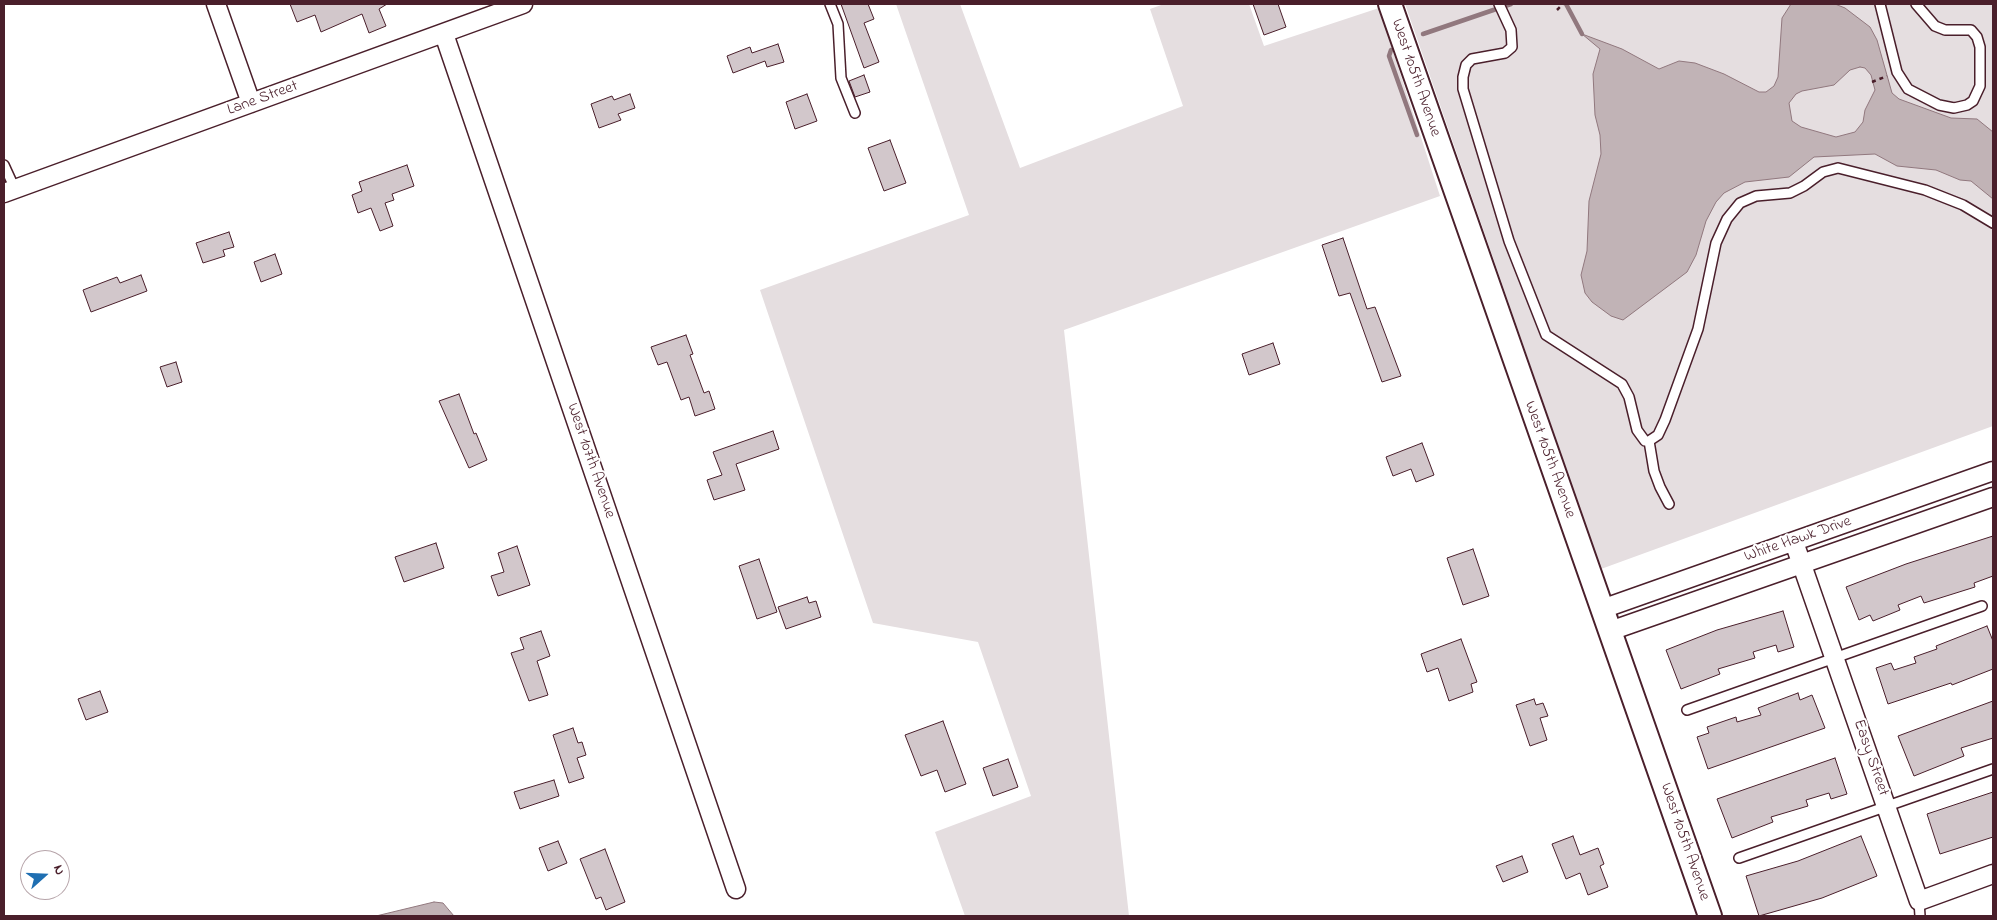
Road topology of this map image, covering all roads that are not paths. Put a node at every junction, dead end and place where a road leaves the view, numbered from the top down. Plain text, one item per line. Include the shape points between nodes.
1 (216, 4) edge
2 (523, 4) edge
3 (830, 4) edge
4 (1390, 4) edge
5 (1499, 4) edge
6 (1880, 4) edge
7 (1916, 4) edge
8 (444, 34) junction
9 (251, 103) junction
10 (855, 113) dead end
11 (4, 165) edge
12 (9, 191) edge
13 (1993, 223) edge
14 (1649, 441) junction
15 (1993, 471) edge
16 (1993, 497) edge
17 (1669, 504) dead end
18 (1794, 542) junction
19 (1802, 564) junction
20 (1982, 606) dead end
21 (1602, 609) junction
22 (1610, 631) junction
23 (1835, 658) junction
24 (1687, 710) dead end
25 (1993, 769) edge
26 (1887, 806) junction
27 (1739, 858) dead end
28 (1993, 874) edge
29 (736, 889) dead end
30 (1920, 909) edge
31 (1710, 916) edge

1 - 9 street
2 - 8 street, Lane Street
3 - 10 lane via 838,24 841,78
4 - 21 street, West 105th Avenue
5 - 14 lane via 1511,30 1512,47 1505,53 1472,59 1466,65 1463,89 1509,241 1546,336 1622,384 1629,397 1637,430
6 - 7 lane via 1897,72 1908,89 1938,105 1954,108 1967,105 1973,101 1980,86 1977,37 1970,30 1945,30 1935,26
8 - 9 street, Lane Street
8 - 29 street, West 107th Avenue
9 - 12 street, Lane Street
11 - 12 lane
13 - 14 lane via 1962,205 1925,190 1838,168 1823,172 1790,193 1756,196 1740,204 1727,219 1716,243 1695,337 1665,420 1658,435
14 - 17 lane via 1660,487
15 - 18 street, White Hawk Drive
16 - 19 street, White Hawk Drive
18 - 19 street, Easy Street
18 - 21 street, White Hawk Drive
19 - 22 street, White Hawk Drive
19 - 23 street, Easy Street
20 - 23 lane
21 - 22 street, West 105th Avenue
22 - 31 street, West 105th Avenue
23 - 24 lane
23 - 26 street, Easy Street
25 - 26 lane
26 - 27 lane
26 - 30 street, Easy Street
28 - 30 street, Easy Street

